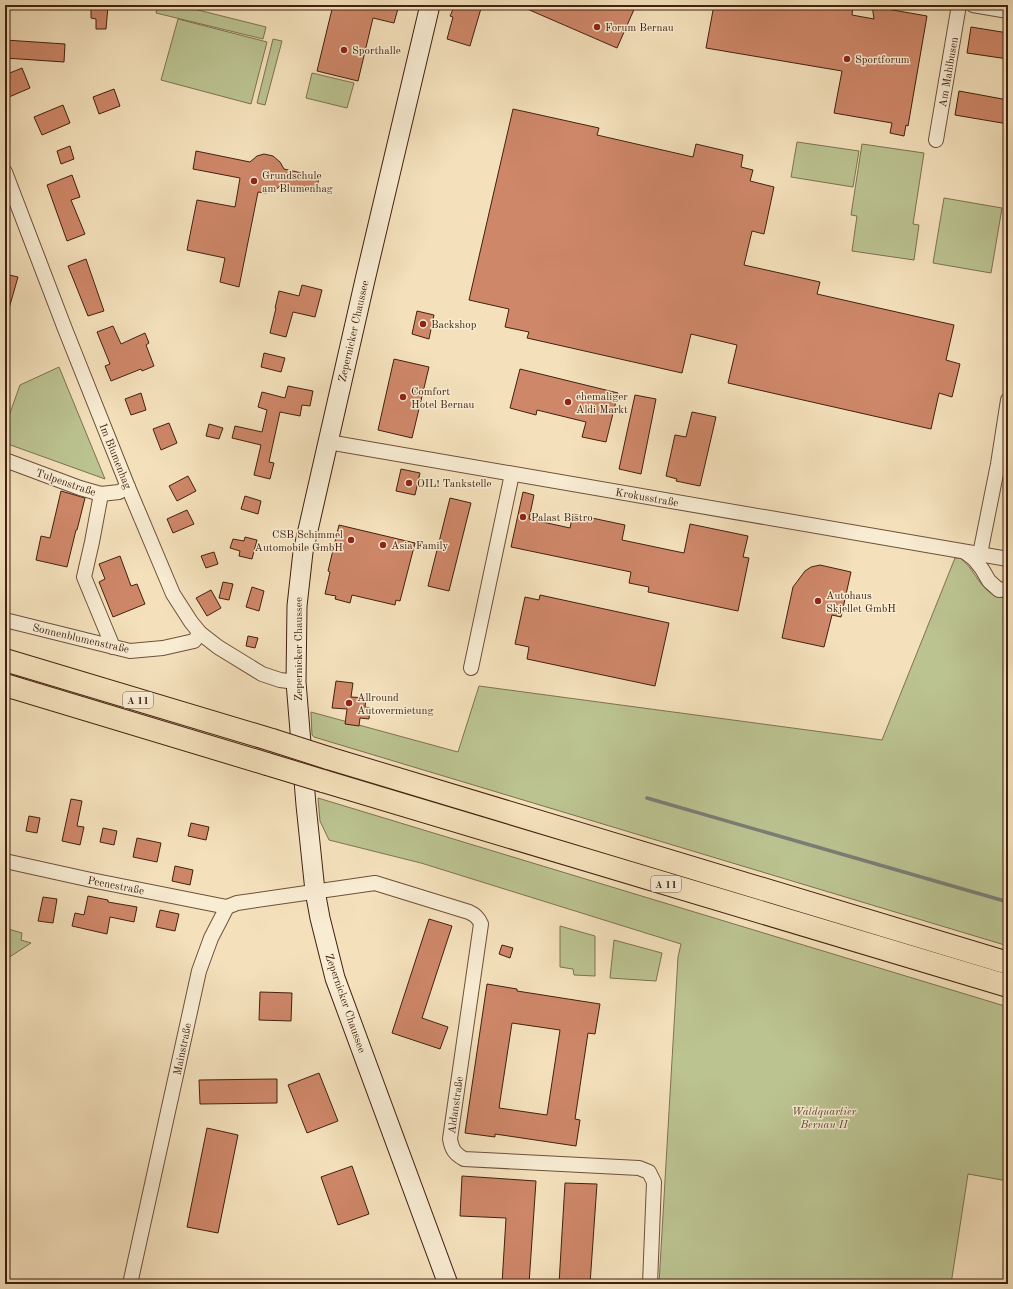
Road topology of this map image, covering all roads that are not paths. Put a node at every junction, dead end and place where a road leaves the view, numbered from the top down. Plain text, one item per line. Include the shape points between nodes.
1 (430, 5) edge
2 (959, 5) edge
3 (973, 5) edge
4 (1008, 11) edge
5 (936, 140) dead end
6 (5, 172) edge
7 (1008, 400) edge
8 (328, 442) junction
9 (5, 460) edge
10 (512, 474) junction
11 (128, 487) junction
12 (100, 494) junction
13 (965, 552) junction
14 (980, 554) junction
15 (1008, 559) edge
16 (1008, 589) edge
17 (5, 620) edge
18 (200, 633) junction
19 (113, 647) junction
20 (5, 660) edge
21 (471, 668) dead end
22 (296, 682) junction
23 (5, 685) edge
24 (5, 861) edge
25 (315, 891) junction
26 (227, 907) junction
27 (1008, 963) edge
28 (1008, 986) edge
29 (130, 1284) edge
30 (448, 1284) edge
31 (650, 1284) edge

1 - 8 main road, Zepernicker Chaussee
2 - 5 street, Am Mahlbusen
3 - 4 street
6 - 11 street, Im Blumenhag
7 - 14 street
8 - 10 street, Krokusstraße
8 - 22 main road, Zepernicker Chaussee via 303,552 297,606
9 - 12 street, Tulpenstraße
10 - 13 street, Krokusstraße
10 - 21 street
11 - 12 street, Tulpenstraße via 119,492
11 - 18 street, Im Blumenhag via 173,594
12 - 19 street via 84,577
13 - 14 street, Krokusstraße
13 - 16 street via 974,559 989,581 999,590
14 - 15 street, Krokusstraße
17 - 19 street, Sonnenblumenstraße
18 - 19 street, Sonnenblumenstraße via 194,641 163,648 130,651
18 - 22 street, Im Blumenhag via 262,674
20 - 27 highway, A 11, bridge
22 - 25 main road, Zepernicker Chaussee
23 - 28 highway, A 11, bridge
24 - 26 street, Peenestraße
25 - 26 street via 236,903
25 - 30 main road, Zepernicker Chaussee via 335,978
25 - 31 street, Aldanstraße via 375,882 475,914 479,918 480,938 450,1139 452,1148 464,1159 639,1168 649,1172 654,1182
26 - 29 street, Mainstraße via 211,938 199,971

